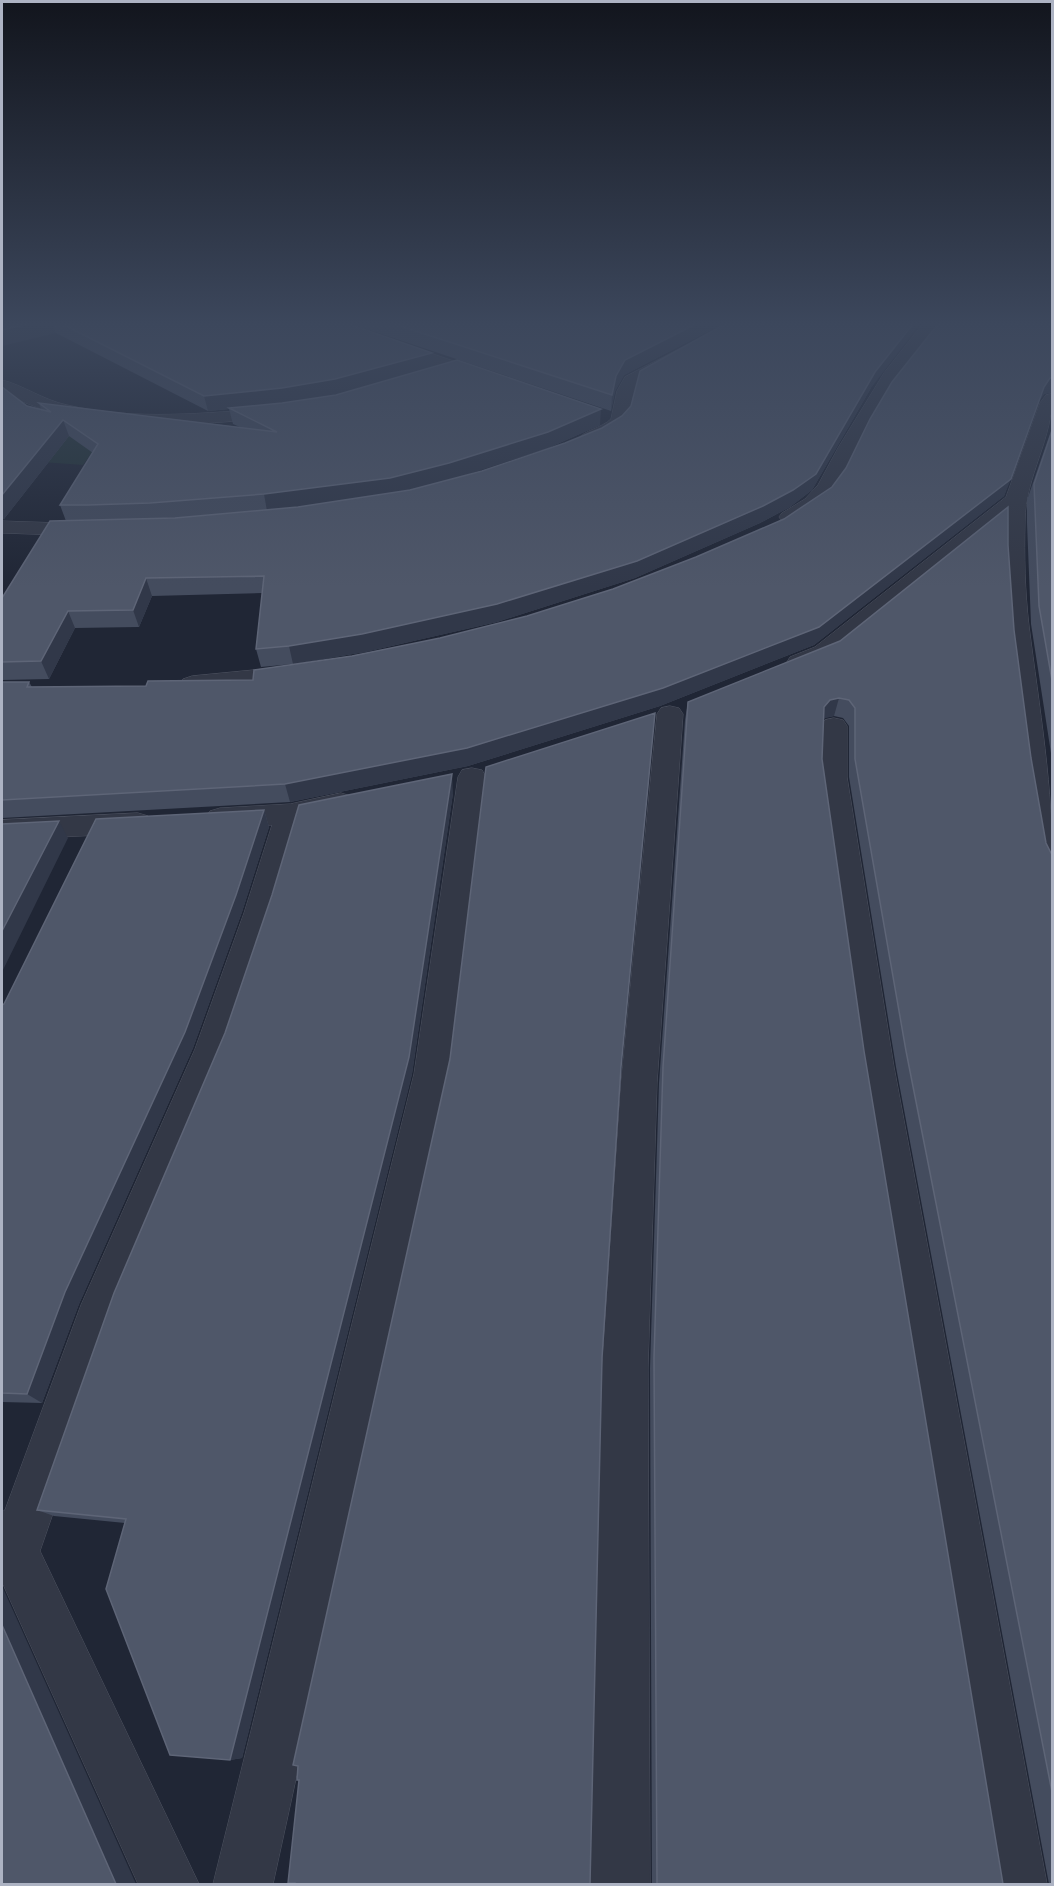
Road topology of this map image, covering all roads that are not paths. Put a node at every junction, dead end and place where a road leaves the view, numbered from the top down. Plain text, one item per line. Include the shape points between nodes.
1 (85, 412) edge
2 (277, 412) edge
3 (623, 412) edge
4 (869, 412) edge
5 (1046, 412) edge
6 (597, 415) edge
7 (618, 422) junction
8 (566, 449) edge
9 (1015, 500) junction
10 (2, 527) edge
11 (769, 528) edge
12 (105, 530) edge
13 (780, 670) edge
14 (314, 671) edge
15 (170, 686) edge
16 (671, 714) dead end
17 (834, 726) dead end
18 (472, 776) dead end
19 (365, 799) edge
20 (290, 814) junction
21 (197, 819) edge
22 (162, 821) edge
23 (93, 825) junction
24 (2, 830) edge
25 (78, 856) edge
26 (1053, 860) edge
27 (8, 1539) edge
28 (169, 1884) edge
29 (243, 1884) edge
30 (620, 1884) edge
31 (1017, 1884) edge

1 - 2 street via 136,419
3 - 7 street
4 - 11 street via 821,496
5 - 9 street
6 - 7 street
7 - 8 street
9 - 13 street via 824,652
9 - 26 street via 1017,624
10 - 12 street
14 - 15 street
16 - 30 street via 639,1083 625,1368
17 - 31 street via 833,777 876,1067
18 - 29 street via 432,1074
19 - 20 street
20 - 21 street
20 - 27 street via 213,1049
22 - 23 street
23 - 24 street
23 - 25 street
27 - 28 street

